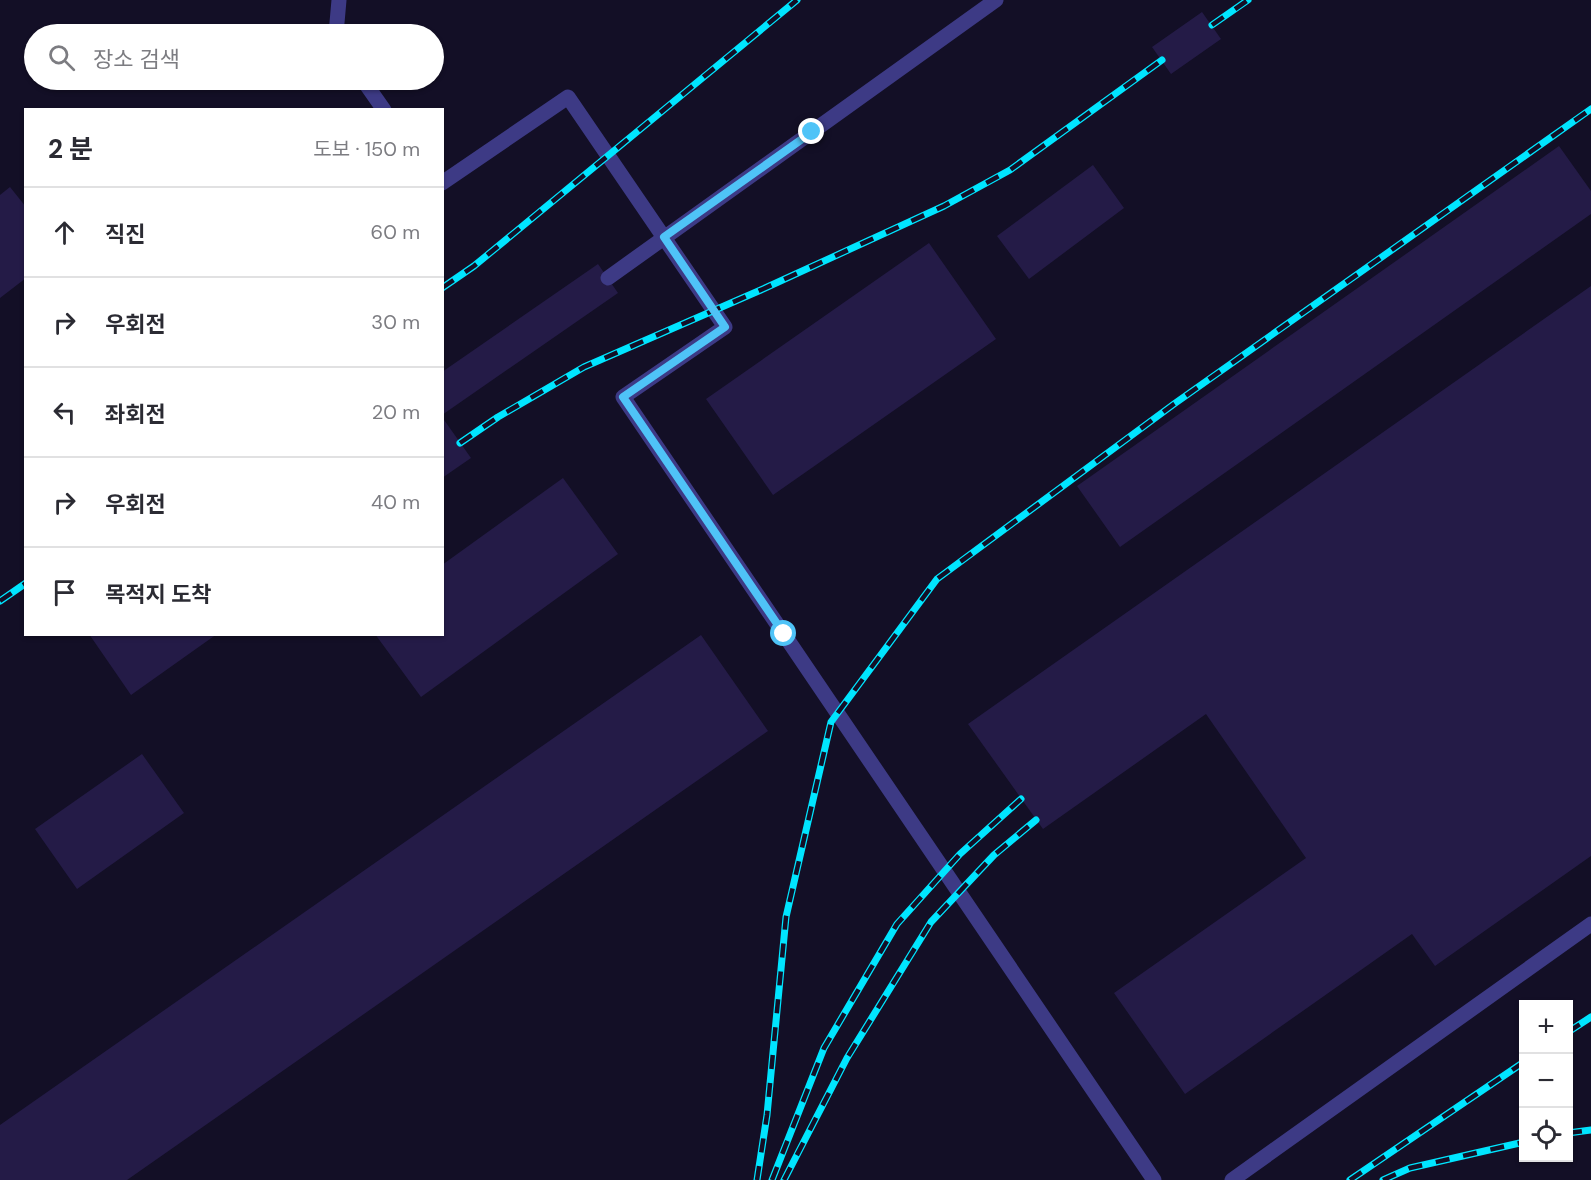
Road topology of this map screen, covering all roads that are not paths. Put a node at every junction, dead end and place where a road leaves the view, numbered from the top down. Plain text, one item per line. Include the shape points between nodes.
1 (339, 0) edge
2 (996, 0) edge
3 (337, 24) edge
4 (370, 90) edge
5 (383, 108) edge
6 (444, 182) edge
7 (664, 237) junction
8 (608, 278) dead end
9 (1591, 924) edge
10 (1154, 1180) edge
11 (1232, 1180) edge

1 - 3 lane
2 - 7 lane
4 - 5 lane
6 - 7 lane via 568,97
7 - 8 lane
7 - 10 lane via 725,327 623,397
9 - 11 lane

